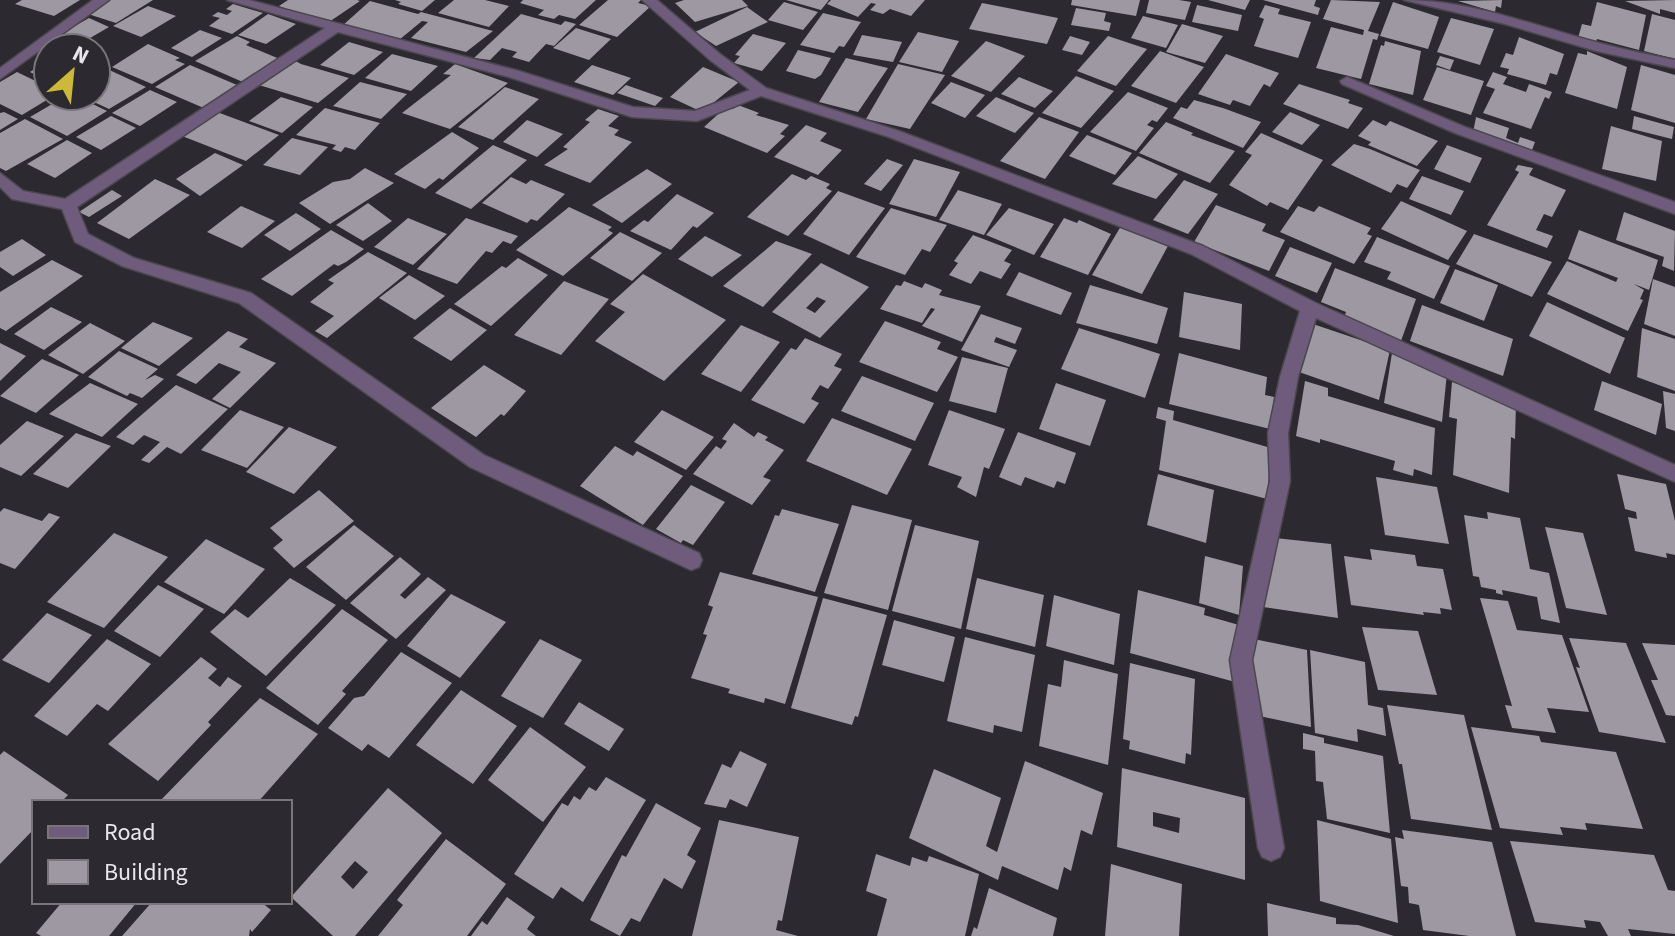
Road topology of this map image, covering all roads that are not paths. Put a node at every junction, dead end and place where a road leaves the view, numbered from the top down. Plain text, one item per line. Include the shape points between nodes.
1 (102, 0) edge
2 (234, 0) edge
3 (649, 0) edge
4 (1411, 0) edge
5 (334, 28) junction
6 (1675, 64) edge
7 (0, 75) edge
8 (1347, 81) dead end
9 (761, 91) junction
10 (0, 178) edge
11 (68, 205) junction
12 (1675, 208) edge
13 (1310, 308) junction
14 (1675, 474) edge
15 (691, 560) dead end
16 (1271, 848) dead end

1 - 7 street
2 - 5 street
3 - 9 street
4 - 6 street
5 - 9 street via 514,74 632,112 697,116
5 - 11 street
8 - 12 street via 1460,130
9 - 13 street via 894,134 1197,250
10 - 11 street via 18,195
11 - 15 street via 81,238 128,262 245,298 477,461
13 - 14 street
13 - 16 street via 1278,433 1280,481 1241,660

